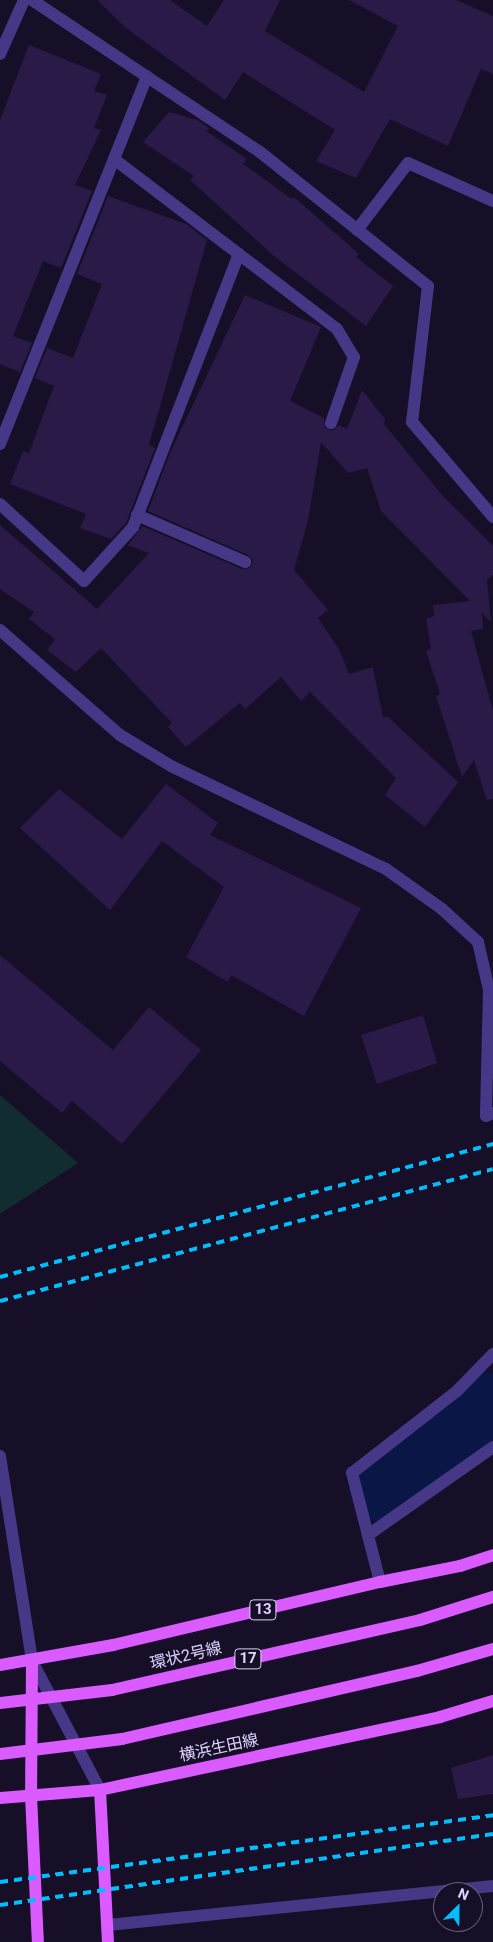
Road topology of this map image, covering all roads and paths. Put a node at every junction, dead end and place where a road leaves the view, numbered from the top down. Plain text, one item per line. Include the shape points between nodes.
1 (24, 0) edge
2 (32, 0) edge
3 (0, 54) edge
4 (147, 76) junction
5 (114, 159) junction
6 (493, 201) edge
7 (357, 230) junction
8 (238, 254) junction
9 (332, 422) dead end
10 (0, 444) edge
11 (0, 504) edge
12 (137, 515) junction
13 (493, 517) edge
14 (245, 562) dead end
15 (0, 630) edge
16 (493, 1113) edge
17 (493, 1354) edge
18 (493, 1447) edge
19 (0, 1456) edge
20 (368, 1535) junction
21 (493, 1555) edge
22 (380, 1582) junction
23 (493, 1597) edge
24 (493, 1649) edge
25 (32, 1661) junction
26 (0, 1665) edge
27 (493, 1700) edge
28 (0, 1704) edge
29 (0, 1754) edge
30 (100, 1790) junction
31 (31, 1796) junction
32 (0, 1798) edge
33 (493, 1886) edge
34 (108, 1925) junction
35 (38, 1942) edge
36 (108, 1942) edge

1 - 3 street
2 - 4 street
4 - 5 street
4 - 7 street via 260,152
5 - 8 street
5 - 10 street
6 - 7 street via 408,162
7 - 13 street via 428,286 412,422
8 - 9 street via 337,329 354,357
8 - 12 street
11 - 12 street via 84,581 133,527
12 - 14 street
15 - 16 street via 120,735 171,766 386,869 442,909 478,942 490,990 486,1116
17 - 20 street via 457,1391 352,1473
18 - 20 street
19 - 25 street
20 - 22 street
21 - 22 main road, 13 via 460,1566
22 - 25 main road, 13
23 - 28 main road, 環状2号線 / 17 via 420,1620 112,1690
24 - 29 main road via 417,1671 122,1739
25 - 26 main road
25 - 30 street
25 - 31 main road
27 - 30 main road, 横浜生田線 via 440,1717
30 - 31 main road, 横浜生田線
30 - 34 main road
31 - 32 main road, 横浜生田線
31 - 35 main road
33 - 34 street
34 - 36 main road

